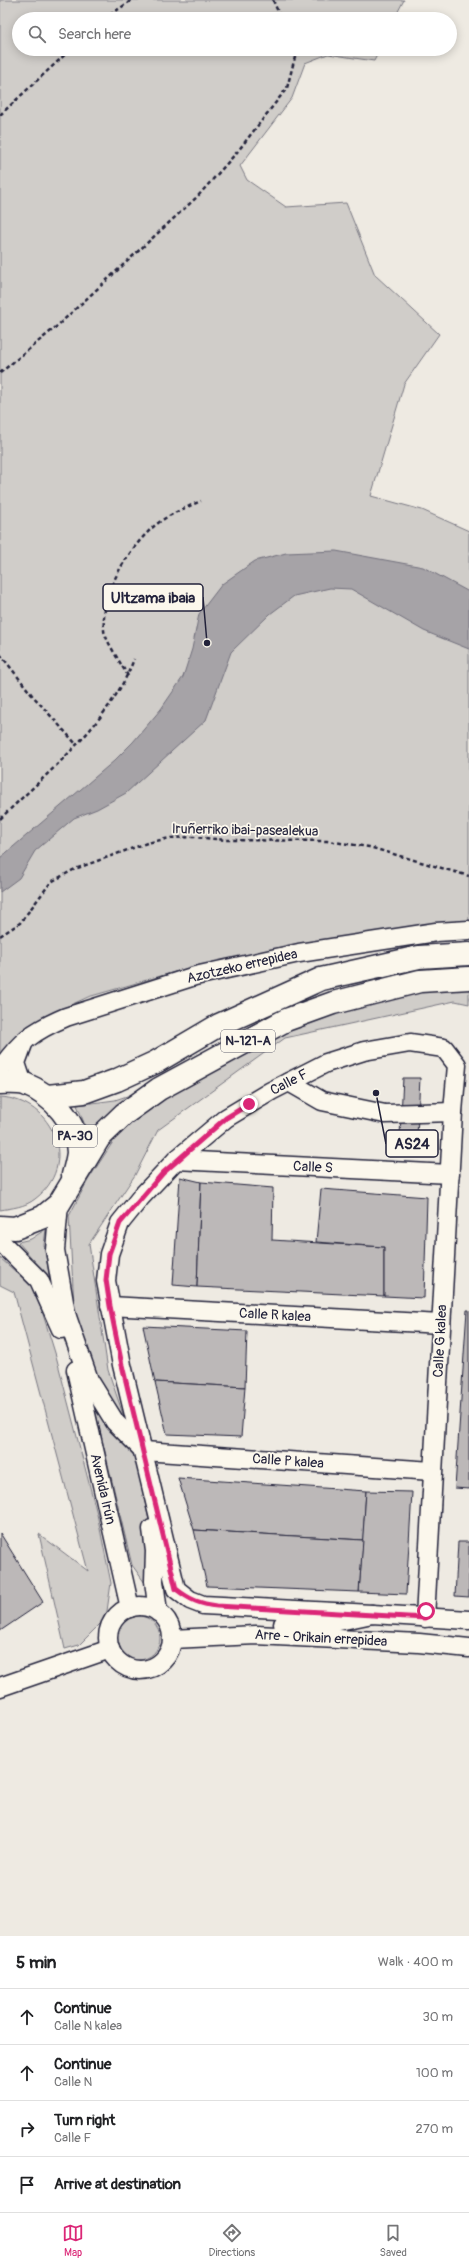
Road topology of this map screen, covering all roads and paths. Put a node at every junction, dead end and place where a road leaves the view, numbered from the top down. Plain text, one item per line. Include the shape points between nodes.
1 (132, 0) edge
2 (272, 0) edge
3 (114, 12) edge
4 (278, 12) edge
5 (63, 56) edge
6 (295, 56) edge
7 (0, 115) edge
8 (0, 373) edge
9 (201, 501) dead end
10 (0, 654) edge
11 (134, 659) dead end
12 (128, 676) junction
13 (76, 744) junction
14 (0, 819) edge
15 (469, 876) edge
16 (469, 930) edge
17 (0, 936) edge
18 (469, 954) edge
19 (469, 978) edge
20 (25, 1039) junction
21 (457, 1065) joint
22 (0, 1070) edge
23 (289, 1082) junction
24 (0, 1083) edge
25 (23, 1084) junction
26 (48, 1096) junction
27 (452, 1112) junction
28 (176, 1160) junction
29 (450, 1174) junction
30 (72, 1184) junction
31 (59, 1204) junction
32 (0, 1227) edge
33 (0, 1241) edge
34 (110, 1306) junction
35 (66, 1314) junction
36 (441, 1324) junction
37 (76, 1370) junction
38 (144, 1451) junction
39 (432, 1471) junction
40 (153, 1488) junction
41 (130, 1608) junction
42 (158, 1612) junction
43 (372, 1614) junction
44 (425, 1618) junction
45 (469, 1620) edge
46 (224, 1636) junction
47 (172, 1639) junction
48 (469, 1648) edge
49 (110, 1649) junction
50 (0, 1687) edge

1 - 3 path
2 - 4 path
5 - 7 path
6 - 8 path via 286,88 238,151 198,196 56,327
9 - 12 path via 170,515 150,529 130,553 112,585 106,605 104,631
10 - 13 path via 32,695
11 - 12 path
12 - 13 path
13 - 14 path
15 - 17 path, Iruñerriko ibai-pasealekua via 369,847 328,841 170,838 147,843 75,869 51,882 20,922
16 - 20 street, Azotzeko errepidea via 436,932 299,953 195,976 66,1017
18 - 26 highway, N-121-A via 419,957 321,979 219,1025 156,1062 117,1080 84,1092
19 - 30 highway, N-121-A via 420,982 333,1004 286,1020 159,1089 124,1114 99,1138
20 - 22 street, Azotzeko errepidea via 13,1050
20 - 25 street via 16,1063
21 - 23 street, Calle F via 444,1048 410,1043 364,1051 326,1063
21 - 27 street, Calle G kalea
23 - 27 street via 322,1102 385,1114
23 - 28 street, Calle F via 226,1118
24 - 25 highway, PA-30
25 - 26 highway, PA-30
26 - 30 highway, PA-30 via 69,1120 75,1136 78,1153
27 - 29 street, Calle G kalea
28 - 29 street, Calle S
28 - 34 street, Calle F via 120,1223 109,1254 106,1280
29 - 36 street, Calle G kalea
30 - 31 highway, PA-30
31 - 32 highway, PA-30 via 43,1218 15,1228
31 - 35 street, Avenida Irún via 55,1250
33 - 37 street, Avenida Irún via 39,1280 53,1308
34 - 36 street, Calle R kalea
34 - 38 street, Calle F
35 - 37 street, Avenida Irún
35 - 38 street, Avenida Irún via 89,1380 115,1422
36 - 39 street, Calle G kalea
37 - 41 street, Avenida Irún
38 - 39 street, Calle P kalea
38 - 40 street, Calle F
39 - 44 street, Calle G kalea
40 - 42 street via 149,1495 148,1514 155,1551 154,1581
40 - 43 street, Calle F via 176,1589 190,1600 204,1605
41 - 42 street via 149,1607
41 - 49 street via 121,1613 110,1629
42 - 47 street via 171,1628
43 - 44 street
43 - 46 street via 320,1625 244,1624
44 - 45 street
46 - 47 street, Arre - Orikain errepidea
46 - 48 street, Arre - Orikain errepidea via 256,1635
47 - 49 street via 170,1650 164,1660 145,1670 134,1670 124,1666
49 - 50 street

